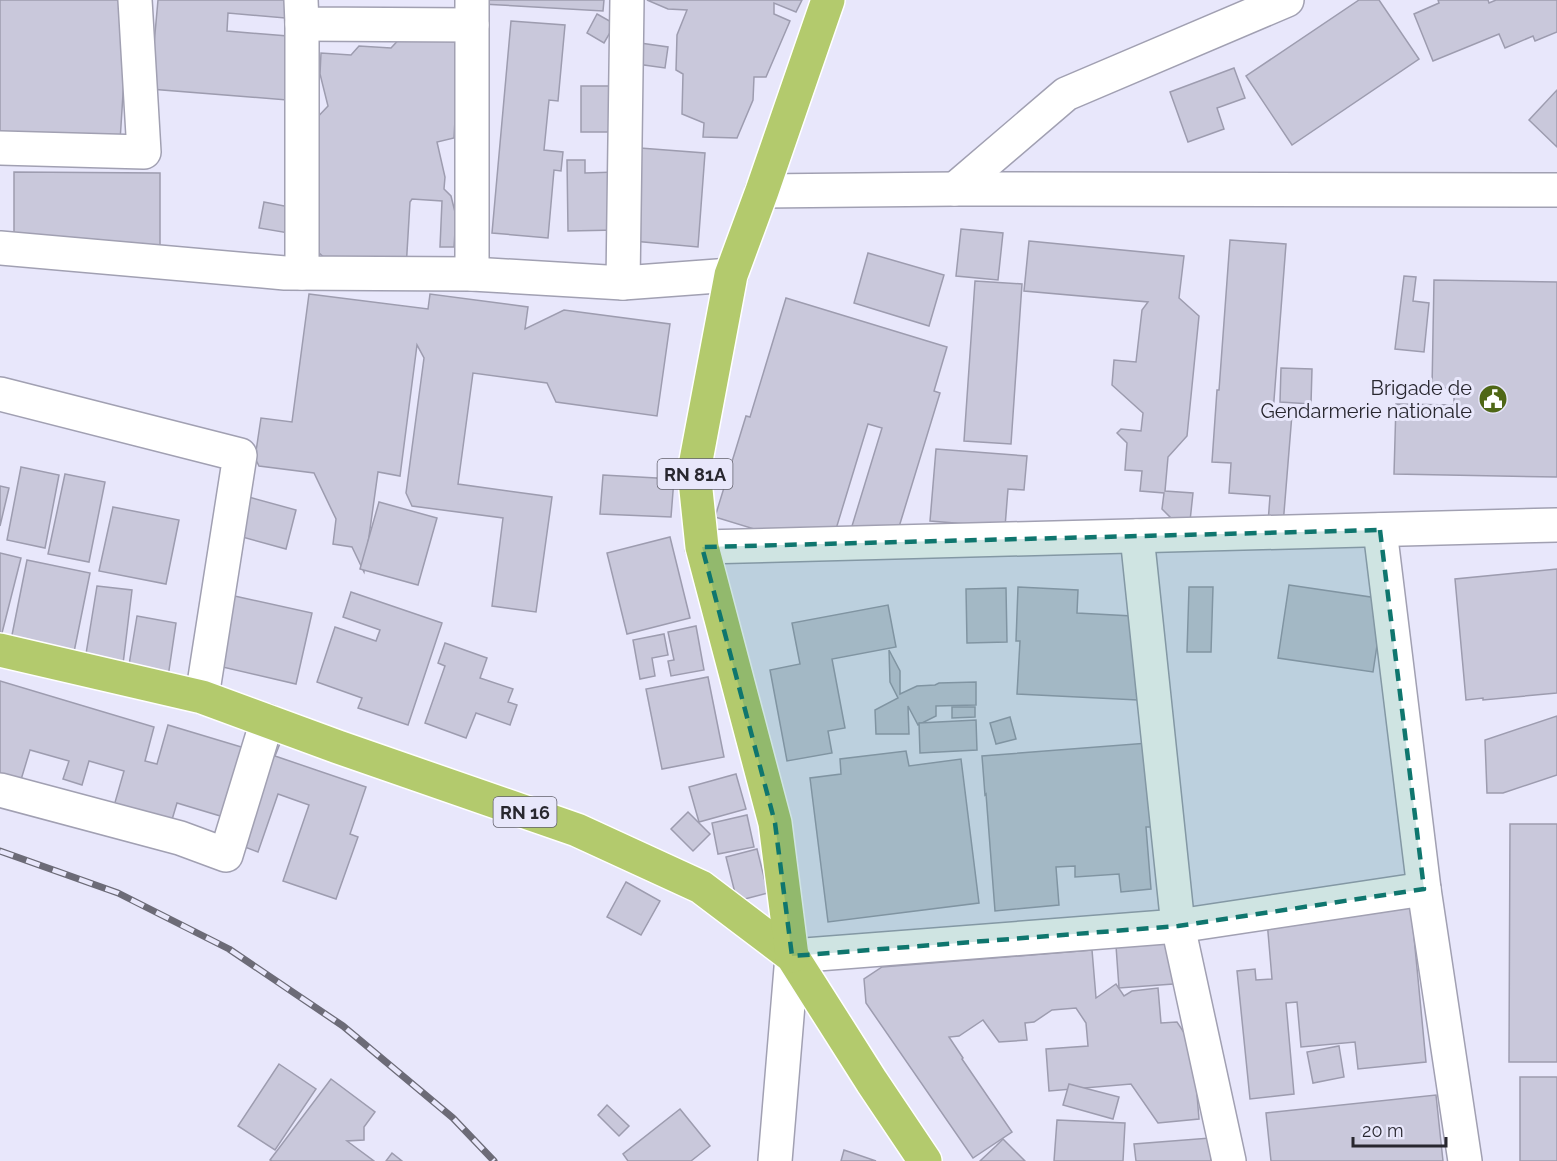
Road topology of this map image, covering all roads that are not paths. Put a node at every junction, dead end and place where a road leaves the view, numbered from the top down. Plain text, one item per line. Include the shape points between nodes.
1 (135, 0) edge
2 (627, 0) edge
3 (828, 0) edge
4 (1287, 0) edge
5 (301, 12) edge
6 (472, 12) edge
7 (0, 148) edge
8 (955, 189) junction
9 (1557, 190) edge
10 (762, 191) junction
11 (0, 249) edge
12 (302, 273) junction
13 (472, 274) junction
14 (731, 275) junction
15 (623, 283) junction
16 (0, 394) edge
17 (1557, 525) edge
18 (1380, 530) junction
19 (1137, 536) junction
20 (702, 547) junction
21 (0, 650) edge
22 (202, 697) junction
23 (267, 721) junction
24 (0, 790) edge
25 (1425, 889) junction
26 (1178, 926) junction
27 (792, 956) junction
28 (775, 1161) edge
29 (925, 1161) edge
30 (1229, 1161) edge
31 (1465, 1161) edge

1 - 7 street via 144,152
2 - 15 street
3 - 10 main road, RN 81A
4 - 8 street via 1066,94
5 - 6 street
5 - 12 street
6 - 13 street
8 - 9 street
8 - 10 street
10 - 14 main road, RN 81A
11 - 12 street
12 - 13 street
13 - 15 street
14 - 15 street
14 - 20 main road, RN 81A via 694,471
16 - 22 street via 240,455
17 - 18 street
18 - 19 street
18 - 25 street
19 - 20 street
19 - 26 street
20 - 27 main road, RN 81A via 775,823
21 - 22 main road, RN 16
22 - 23 main road, RN 16
23 - 24 street via 226,855 180,838
23 - 27 main road, RN 16 via 577,831 701,887
25 - 26 street
25 - 31 street
26 - 27 street
26 - 30 street
27 - 28 street
27 - 29 main road, RN 16

